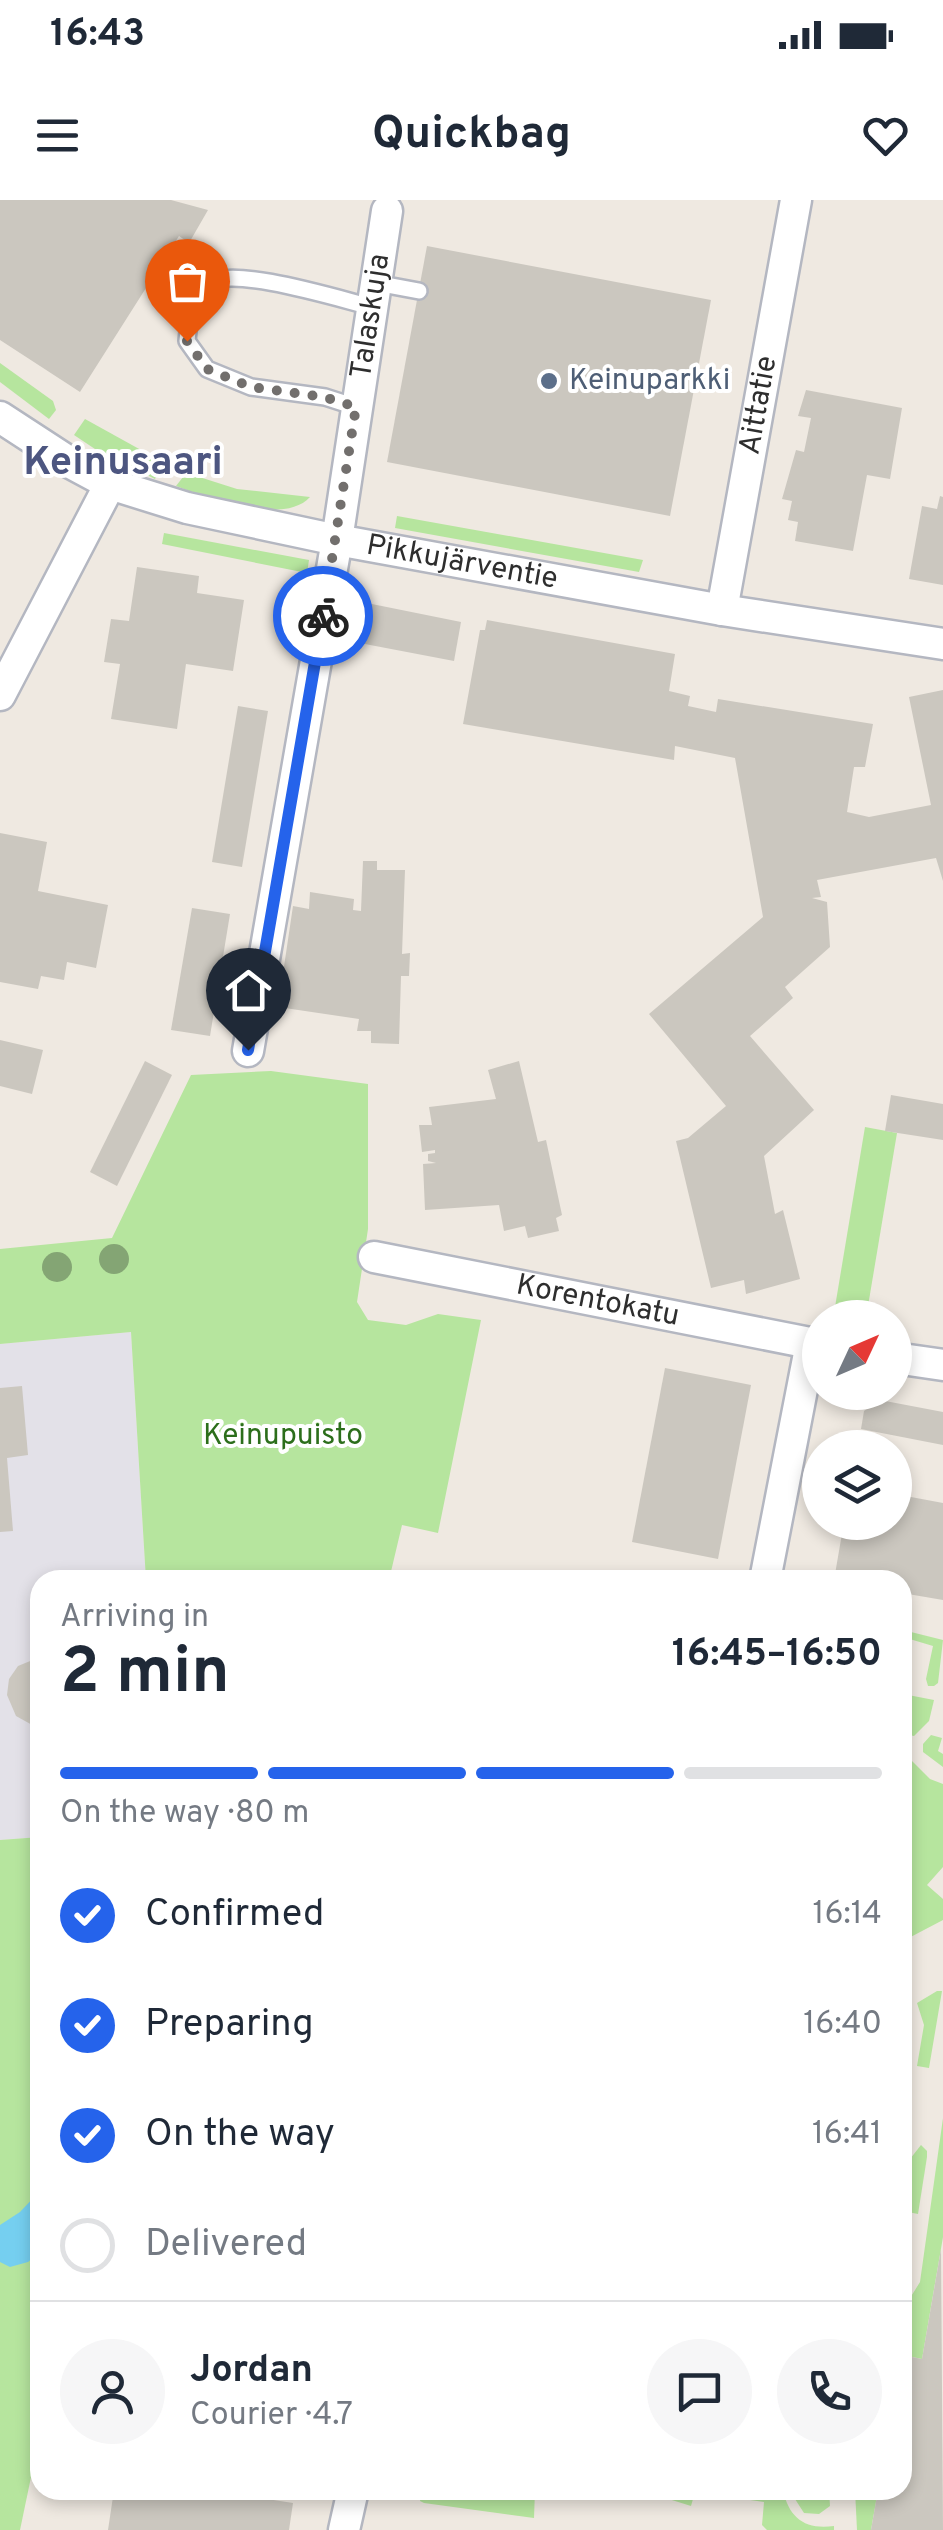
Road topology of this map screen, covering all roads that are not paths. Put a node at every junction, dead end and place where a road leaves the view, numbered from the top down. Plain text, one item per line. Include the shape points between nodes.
1 (796, 200) edge
2 (388, 205) edge
3 (419, 291) dead end
4 (374, 295) junction
5 (356, 407) junction
6 (0, 417) edge
7 (110, 484) junction
8 (336, 540) junction
9 (722, 610) junction
10 (943, 644) edge
11 (0, 695) edge
12 (248, 1050) dead end
13 (374, 1258) dead end
14 (802, 1341) edge
15 (912, 1360) edge
16 (943, 1365) edge
17 (802, 1405) edge
18 (767, 1570) edge
19 (351, 2500) edge
20 (344, 2530) edge

1 - 9 street, Aittatie
2 - 4 street, Talaskuja
3 - 4 lane
4 - 5 street, Talaskuja
4 - 5 lane via 232,276 207,283 191,308 187,341 207,369 251,387
5 - 8 street, Talaskuja
6 - 7 street, Pikkujärventie
7 - 8 street, Pikkujärventie
7 - 11 street
8 - 9 street, Pikkujärventie
8 - 12 street, Talaskuja
9 - 10 street, Pikkujärventie
13 - 14 street, Korentokatu
15 - 16 street
17 - 18 street
19 - 20 street

